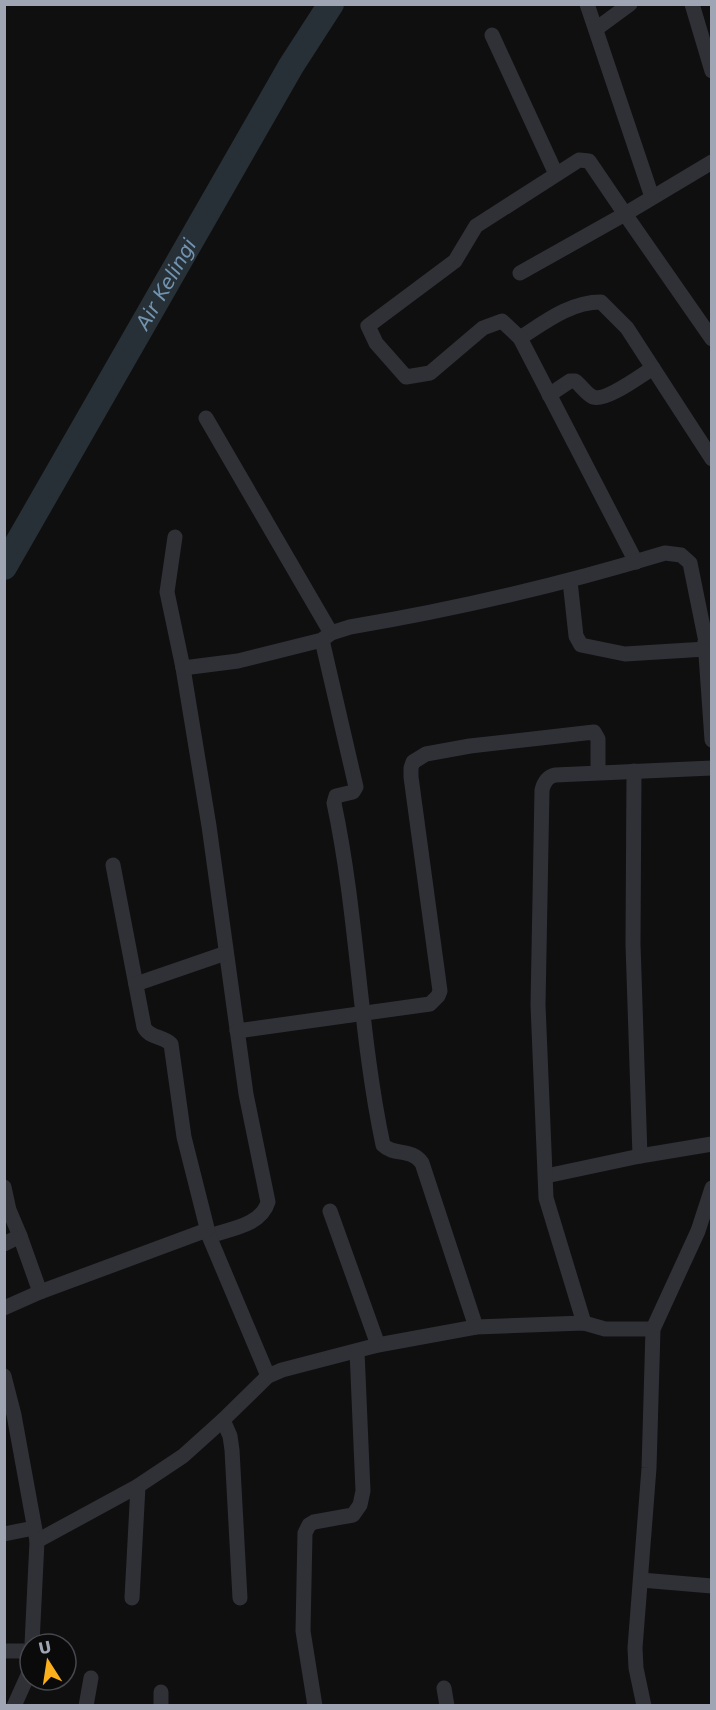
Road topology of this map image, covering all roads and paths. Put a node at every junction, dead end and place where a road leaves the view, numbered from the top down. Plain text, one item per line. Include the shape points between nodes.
1 (587, 4) edge
2 (630, 4) edge
3 (692, 4) edge
4 (596, 29) junction
5 (492, 35) dead end
6 (711, 71) edge
7 (711, 162) edge
8 (555, 174) junction
9 (652, 197) junction
10 (625, 214) junction
11 (520, 273) dead end
12 (520, 339) junction
13 (711, 339) edge
14 (652, 368) junction
15 (549, 395) junction
16 (206, 418) dead end
17 (711, 459) edge
18 (175, 537) dead end
19 (636, 562) junction
20 (570, 581) junction
21 (326, 636) junction
22 (707, 640) edge
23 (183, 668) junction
24 (711, 740) edge
25 (711, 768) edge
26 (634, 771) junction
27 (598, 772) junction
28 (113, 865) dead end
29 (226, 953) junction
30 (136, 984) junction
31 (362, 1014) junction
32 (237, 1031) junction
33 (711, 1144) edge
34 (640, 1156) junction
35 (546, 1176) junction
36 (4, 1187) edge
37 (711, 1188) edge
38 (330, 1210) dead end
39 (208, 1233) junction
40 (20, 1236) junction
41 (4, 1244) edge
42 (40, 1292) junction
43 (4, 1308) edge
44 (584, 1323) junction
45 (476, 1327) junction
46 (653, 1329) junction
47 (378, 1345) junction
48 (357, 1351) junction
49 (4, 1376) edge
50 (267, 1376) junction
51 (223, 1420) junction
52 (138, 1486) junction
53 (4, 1534) edge
54 (35, 1534) junction
55 (641, 1580) junction
56 (711, 1586) edge
57 (132, 1598) dead end
58 (240, 1598) dead end
59 (32, 1632) edge
60 (91, 1678) dead end
61 (444, 1688) dead end
62 (20, 1692) edge
63 (14, 1706) edge
64 (86, 1706) edge
65 (315, 1706) edge
66 (447, 1706) edge
67 (644, 1706) edge

1 - 4 street
2 - 4 street
3 - 6 street
4 - 9 street
5 - 8 street
7 - 9 street
8 - 10 street via 586,159
8 - 12 street via 476,226 455,261 368,326 376,343 406,377 430,373 483,328 502,321
9 - 10 street
10 - 11 street
10 - 13 street
12 - 14 street via 555,315 586,302 601,302 627,327
12 - 15 street
14 - 15 street via 599,398 575,381
14 - 17 street
15 - 19 street
16 - 21 street
18 - 23 street via 167,591
19 - 20 street
19 - 22 street via 665,554 687,558
20 - 21 street via 499,599 350,627
20 - 22 street via 576,636 581,645 625,654
21 - 23 street via 238,661
21 - 31 street via 356,787 353,792 336,796 334,801 346,864
22 - 24 street
23 - 29 street
25 - 26 street
26 - 27 street
26 - 34 street via 633,944
27 - 31 street via 598,739 594,732 470,746 418,757 411,777 440,991 430,1004
27 - 35 street via 550,776 542,790 538,1005
28 - 30 street
29 - 30 street
29 - 32 street
30 - 39 street via 146,1031 171,1044 184,1137
31 - 32 street
31 - 45 street via 383,1145 415,1154 422,1163
32 - 39 street via 268,1202 254,1221
33 - 34 street
34 - 35 street
35 - 44 street via 546,1198
36 - 40 street
37 - 46 street via 698,1231
38 - 47 street
39 - 42 street
39 - 50 street
40 - 41 street
40 - 42 street
42 - 43 street
44 - 45 street
44 - 46 street via 605,1329
45 - 47 street
46 - 55 street
47 - 48 street
48 - 50 street
48 - 65 street via 363,1491 360,1505 353,1515 314,1522 305,1533 303,1631
49 - 54 street
50 - 51 street
51 - 52 street via 183,1456
51 - 58 street via 232,1450
52 - 54 street
52 - 57 street
53 - 54 street
54 - 59 street
55 - 56 street
55 - 67 street via 634,1648
60 - 64 street
61 - 66 street
62 - 63 street

